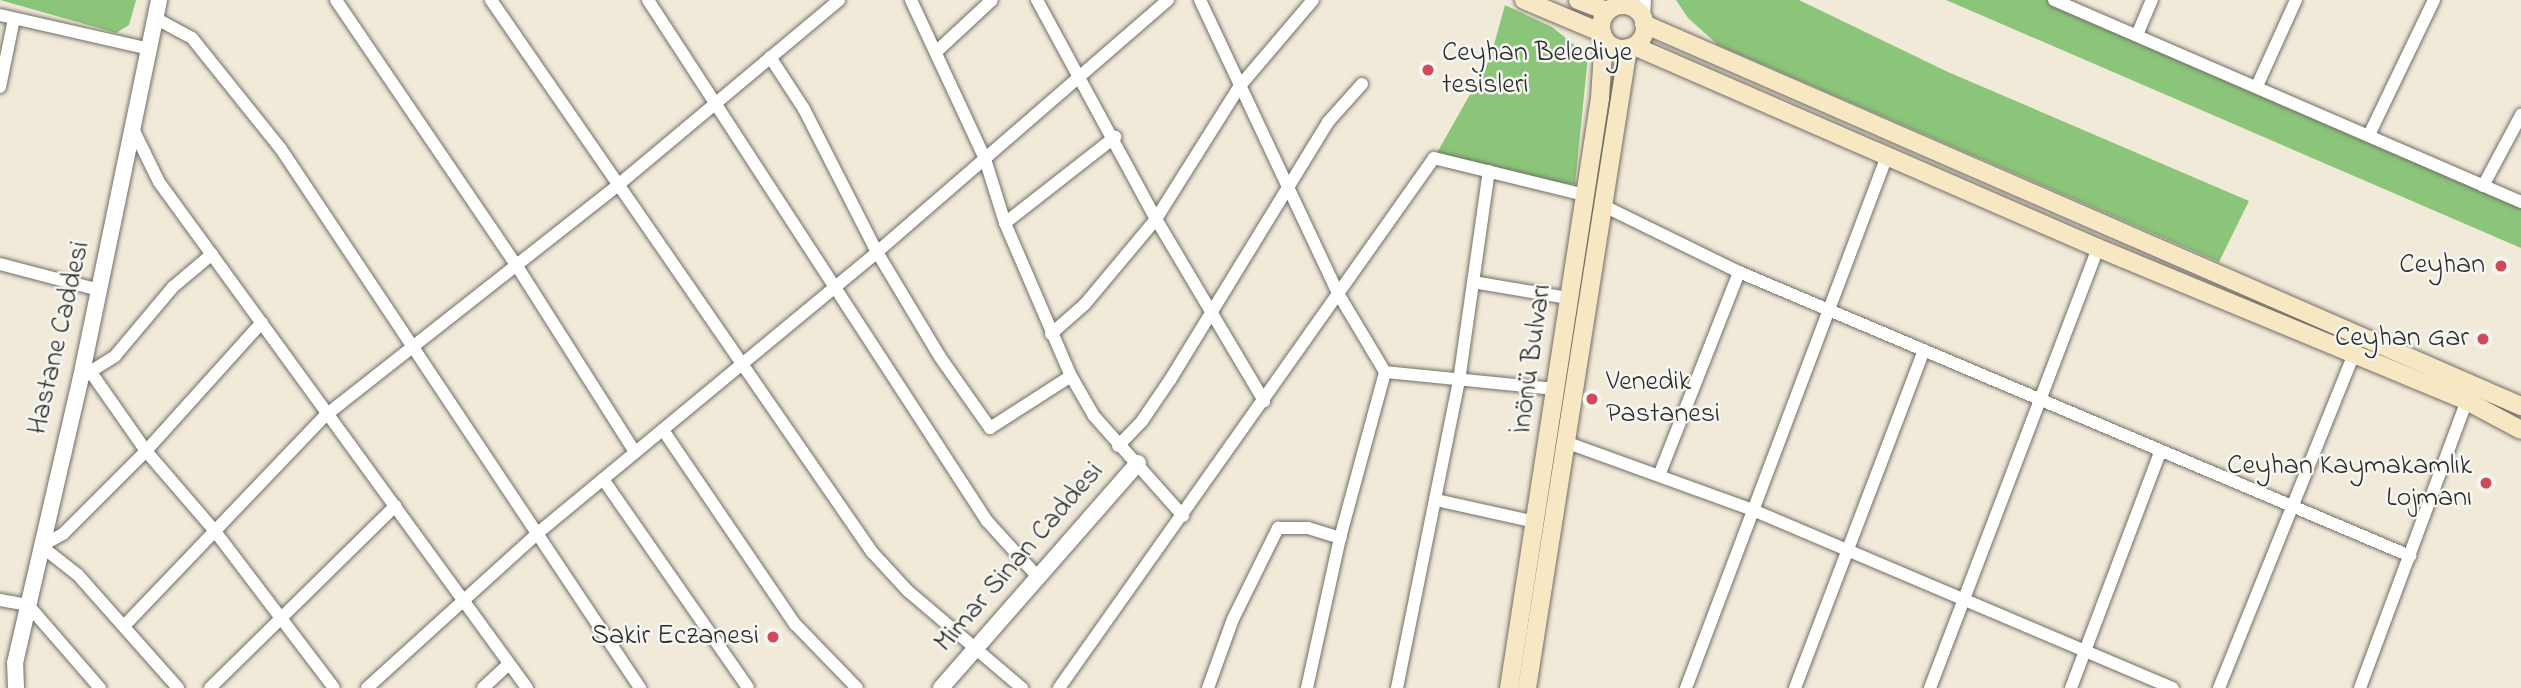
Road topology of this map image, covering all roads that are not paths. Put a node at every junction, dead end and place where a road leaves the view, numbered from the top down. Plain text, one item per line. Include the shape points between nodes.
1 (159, 0) edge
2 (336, 0) edge
3 (491, 0) edge
4 (648, 0) edge
5 (839, 0) edge
6 (911, 0) edge
7 (992, 0) edge
8 (1037, 0) edge
9 (1168, 0) edge
10 (1200, 0) edge
11 (1312, 0) edge
12 (1524, 0) edge
13 (1578, 0) edge
14 (2054, 0) edge
15 (2152, 0) edge
16 (2296, 0) edge
17 (2434, 0) edge
18 (1611, 6) edge
19 (1643, 14) edge
20 (0, 15) edge
21 (155, 18) junction
22 (14, 19) junction
23 (1603, 35) junction
24 (2137, 35) junction
25 (1631, 47) junction
26 (150, 49) junction
27 (936, 52) junction
28 (770, 58) junction
29 (1082, 78) junction
30 (1362, 84) dead end
31 (2257, 86) junction
32 (0, 87) edge
33 (1239, 87) junction
34 (714, 105) junction
35 (2521, 115) edge
36 (133, 130) junction
37 (2369, 135) junction
38 (1115, 136) junction
39 (1887, 156) junction
40 (985, 159) junction
41 (1489, 171) junction
42 (618, 185) junction
43 (2483, 186) junction
44 (1287, 187) junction
45 (1585, 195) junction
46 (2521, 202) edge
47 (1602, 205) junction
48 (1156, 219) junction
49 (1005, 223) junction
50 (2098, 248) junction
51 (877, 252) junction
52 (212, 254) junction
53 (515, 262) junction
54 (0, 264) edge
55 (1739, 272) junction
56 (1473, 282) junction
57 (836, 286) junction
58 (99, 290) junction
59 (1339, 295) junction
60 (1568, 298) junction
61 (1827, 309) junction
62 (1210, 310) junction
63 (262, 323) junction
64 (1051, 334) junction
65 (413, 348) junction
66 (1923, 352) junction
67 (2354, 354) junction
68 (742, 365) junction
69 (1385, 372) junction
70 (86, 374) junction
71 (1071, 376) junction
72 (1459, 381) junction
73 (1555, 389) junction
74 (1264, 401) junction
75 (2040, 401) junction
76 (2467, 401) junction
77 (2521, 406) edge
78 (326, 415) junction
79 (663, 430) junction
80 (2519, 431) edge
81 (1565, 442) junction
82 (1118, 446) junction
83 (146, 451) junction
84 (635, 452) junction
85 (2160, 452) junction
86 (1138, 463) junction
87 (1660, 474) junction
88 (603, 479) junction
89 (1436, 500) junction
90 (395, 506) junction
91 (2289, 508) junction
92 (1753, 510) junction
93 (1183, 516) junction
94 (1535, 522) junction
95 (214, 530) junction
96 (540, 532) junction
97 (1340, 538) junction
98 (41, 546) junction
99 (1849, 550) junction
100 (2410, 556) junction
101 (1038, 577) junction
102 (1965, 598) junction
103 (465, 599) junction
104 (0, 600) edge
105 (28, 604) junction
106 (282, 620) junction
107 (125, 625) junction
108 (975, 649) junction
109 (2085, 650) junction
110 (509, 664) junction
111 (16, 688) edge
112 (100, 688) edge
113 (178, 688) edge
114 (210, 688) edge
115 (334, 688) edge
116 (367, 688) edge
117 (482, 688) edge
118 (527, 688) edge
119 (640, 688) edge
120 (748, 688) edge
121 (857, 688) edge
122 (941, 688) edge
123 (1022, 688) edge
124 (1059, 688) edge
125 (1208, 688) edge
126 (1307, 688) edge
127 (1397, 688) edge
128 (1509, 688) edge
129 (1527, 688) edge
130 (1686, 688) edge
131 (1795, 688) edge
132 (1930, 688) edge
133 (2071, 688) edge
134 (2173, 688) edge
135 (2219, 688) edge
136 (2360, 688) edge

1 - 21 street, Hastane Caddesi
2 - 53 street
3 - 42 street
4 - 34 street
5 - 28 street
6 - 27 street
7 - 27 street
8 - 29 street
9 - 29 street
10 - 33 street
11 - 33 street
12 - 23 main road
13 - 18 main road
14 - 24 street
15 - 24 street
16 - 31 street
17 - 37 street
18 - 19 main road via 1626,5
18 - 23 main road
19 - 25 main road
19 - 77 main road
20 - 22 street
21 - 26 street, Hastane Caddesi
21 - 65 street via 192,38 281,149
22 - 26 street
22 - 32 street
23 - 25 main road via 1614,47
23 - 45 main road, İnönü Bulvarı via 1600,98
24 - 31 street
25 - 39 main road
25 - 47 main road, İnönü Bulvarı
26 - 36 street, Hastane Caddesi
27 - 40 street
28 - 34 street
28 - 51 street via 804,109
29 - 38 street
29 - 40 street
30 - 44 street via 1328,122
31 - 37 street
33 - 44 street
33 - 48 street
34 - 42 street
34 - 57 street
35 - 43 street
36 - 52 street via 159,182
36 - 58 street, Hastane Caddesi
37 - 43 street
38 - 48 street
38 - 49 street
39 - 50 main road
39 - 61 street
40 - 49 street
40 - 51 street
41 - 45 street
41 - 56 street
41 - 59 street via 1434,158
42 - 53 street
42 - 68 street
43 - 46 street
44 - 59 street
44 - 62 street
45 - 60 main road, İnönü Bulvarı
47 - 55 street
47 - 81 main road, İnönü Bulvarı
48 - 62 street
48 - 64 street via 1085,304
49 - 64 street
50 - 67 main road
50 - 75 street
51 - 57 street
51 - 71 street via 940,358 990,428
52 - 63 street
52 - 70 street via 173,287 115,356
53 - 65 street
53 - 84 street
54 - 58 street
55 - 61 street
55 - 87 street
56 - 60 street
56 - 72 street
57 - 68 street
57 - 101 street via 987,521
58 - 70 street, Hastane Caddesi
59 - 69 street
59 - 74 street
60 - 73 main road, İnönü Bulvarı
61 - 66 street
61 - 92 street
62 - 74 street
62 - 82 street via 1149,411
63 - 78 street
63 - 83 street
64 - 71 street
65 - 78 street
65 - 96 street
66 - 75 street
66 - 99 street
67 - 76 main road
67 - 91 street
68 - 79 street
68 - 108 street via 872,552 908,591
69 - 72 street
69 - 97 street
70 - 83 street
70 - 98 street, Hastane Caddesi
71 - 82 street
72 - 73 street
72 - 89 street
73 - 94 main road, İnönü Bulvarı
74 - 93 street
75 - 85 street
75 - 102 street
76 - 80 main road
76 - 100 street
78 - 90 street
78 - 95 street
79 - 84 street
79 - 121 street via 795,624
81 - 87 street
81 - 129 main road, İnönü Bulvarı
82 - 86 street
83 - 95 street
83 - 98 street via 64,533
84 - 88 street
85 - 91 street
85 - 109 street
86 - 93 street
86 - 101 street, Mimar Sinan Caddesi
87 - 92 street
88 - 96 street
88 - 120 street
89 - 94 street
89 - 127 street
90 - 103 street
90 - 106 street
91 - 100 street
91 - 135 street
92 - 99 street
92 - 130 street
93 - 124 street
94 - 128 main road, İnönü Bulvarı
95 - 106 street
95 - 107 street
96 - 103 street
96 - 119 street
97 - 125 street via 1308,528 1278,528 1233,619
97 - 126 street
98 - 105 street, Hastane Caddesi
98 - 107 street via 64,561
99 - 102 street
99 - 131 street
100 - 136 street
101 - 108 street, Mimar Sinan Caddesi
102 - 109 street
102 - 132 street
103 - 110 street
103 - 116 street
104 - 105 street
105 - 111 street, Hastane Caddesi via 15,663
105 - 112 street
106 - 114 street
106 - 115 street
107 - 113 street
108 - 122 street, Mimar Sinan Caddesi
108 - 123 street
109 - 133 street
109 - 134 street
110 - 117 street
110 - 118 street

